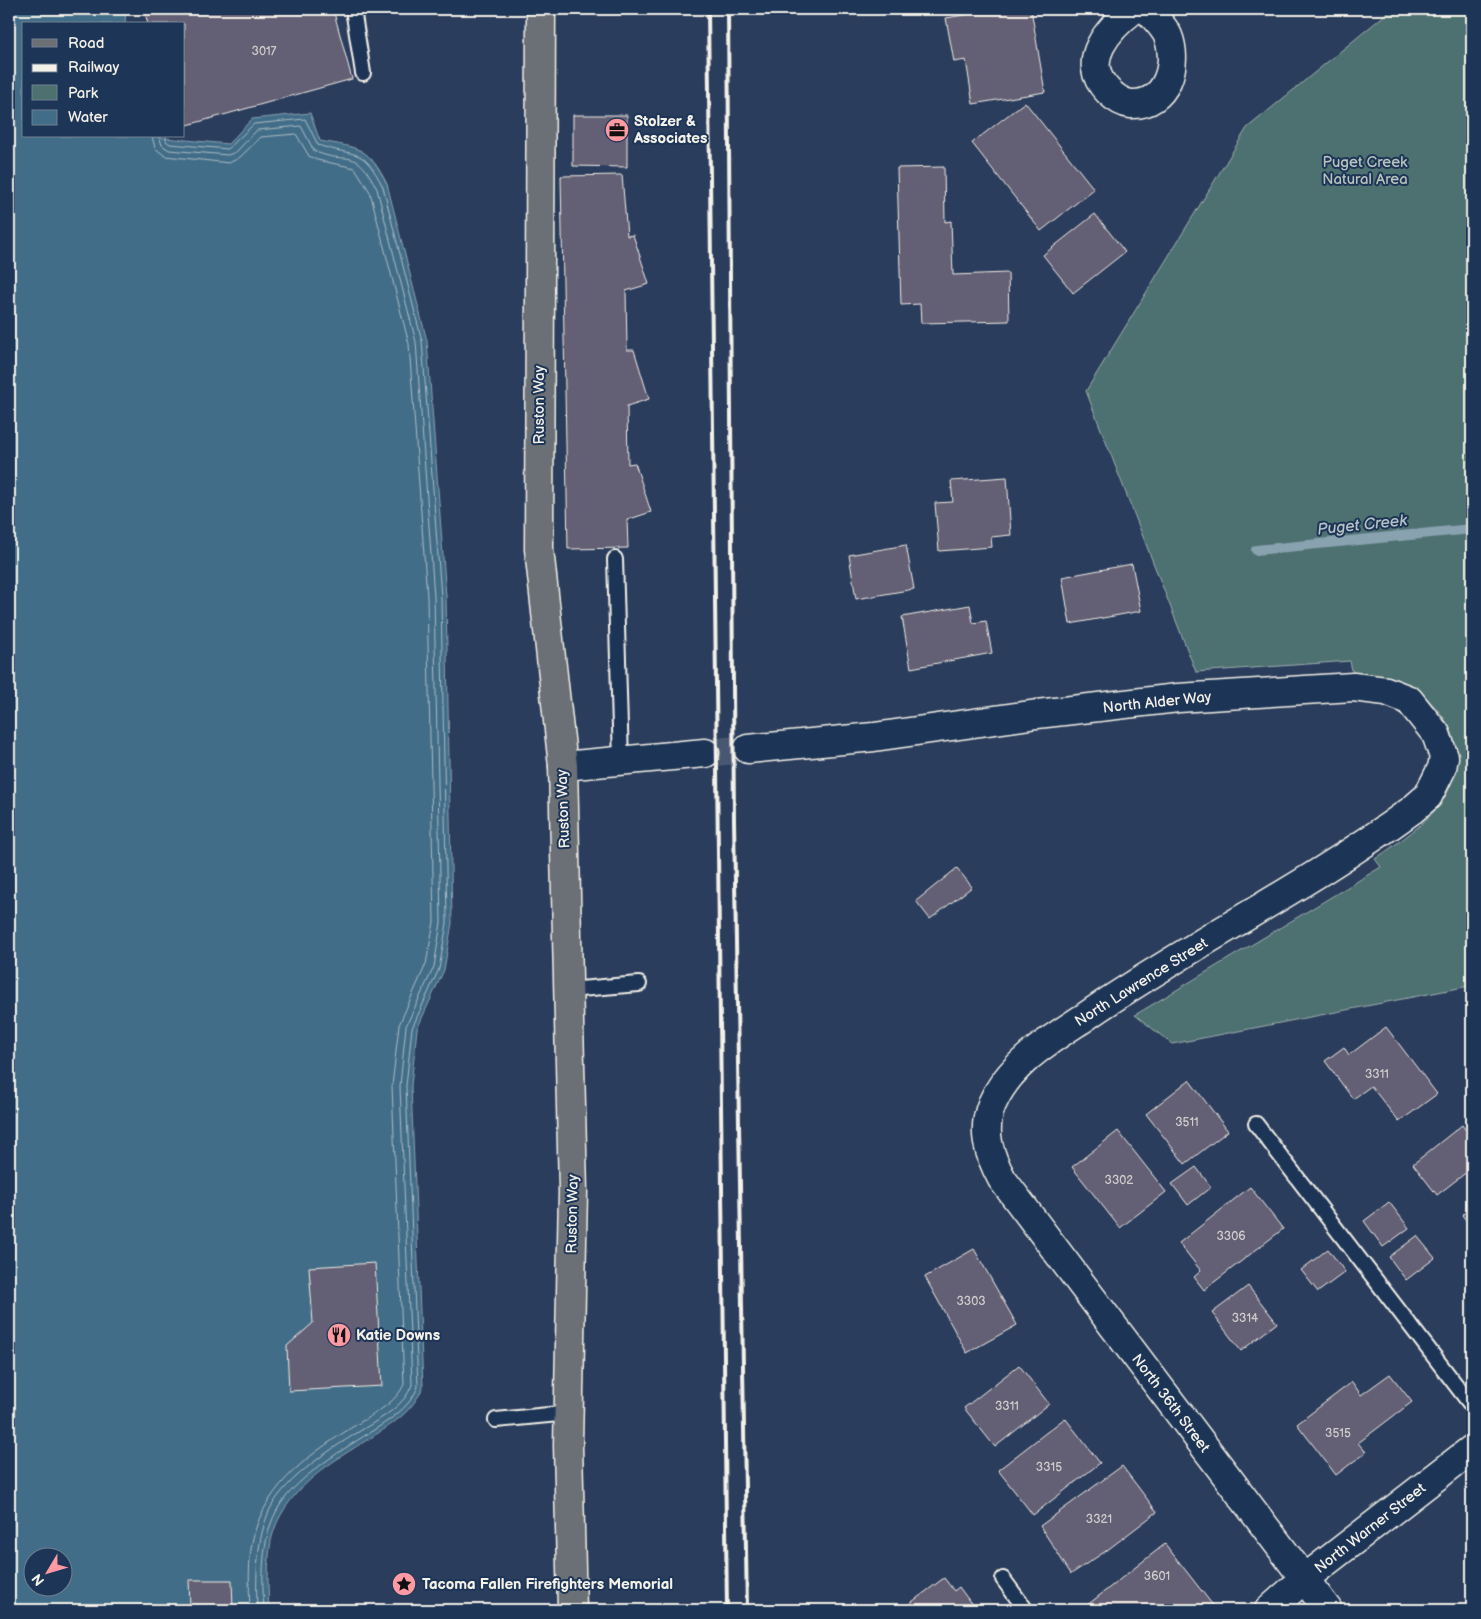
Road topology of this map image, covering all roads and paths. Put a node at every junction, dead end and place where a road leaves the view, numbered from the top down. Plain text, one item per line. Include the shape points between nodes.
1 (353, 9) edge
2 (541, 9) edge
3 (1134, 9) edge
4 (1146, 9) edge
5 (363, 73) dead end
6 (615, 559) dead end
7 (748, 749) tunnel mouth
8 (705, 753) tunnel mouth
9 (621, 761) junction
10 (563, 766) junction
11 (1391, 825) joint
12 (639, 984) dead end
13 (568, 990) junction
14 (1256, 1124) dead end
15 (1014, 1196) joint
16 (1472, 1406) edge
17 (569, 1413) junction
18 (496, 1420) dead end
19 (1472, 1449) edge
20 (1003, 1579) dead end
21 (1304, 1579) junction
22 (572, 1610) edge
23 (1026, 1610) edge
24 (1269, 1610) edge
25 (1328, 1610) edge

1 - 5 lane
2 - 10 main road, Ruston Way via 539,549
3 - 4 street via 1107,32 1099,46 1097,66 1106,90 1121,101 1133,104 1159,93 1166,85 1172,67 1168,36
6 - 9 lane
7 - 11 street, North Alder Way via 874,737 1178,698 1353,687 1386,691 1409,700 1436,734 1444,757 1428,796
8 - 9 street
9 - 10 street
10 - 13 main road, Ruston Way
11 - 15 street, North Lawrence Street via 1120,993 1021,1063 992,1104 987,1130 990,1156
12 - 13 lane
13 - 17 main road, Ruston Way via 573,1191
14 - 16 lane
15 - 21 street, North 36th Street
17 - 18 lane
17 - 22 main road, Ruston Way
19 - 21 street, North Warner Street
20 - 23 lane
21 - 24 street, North Warner Street
21 - 25 street, North 36th Street

